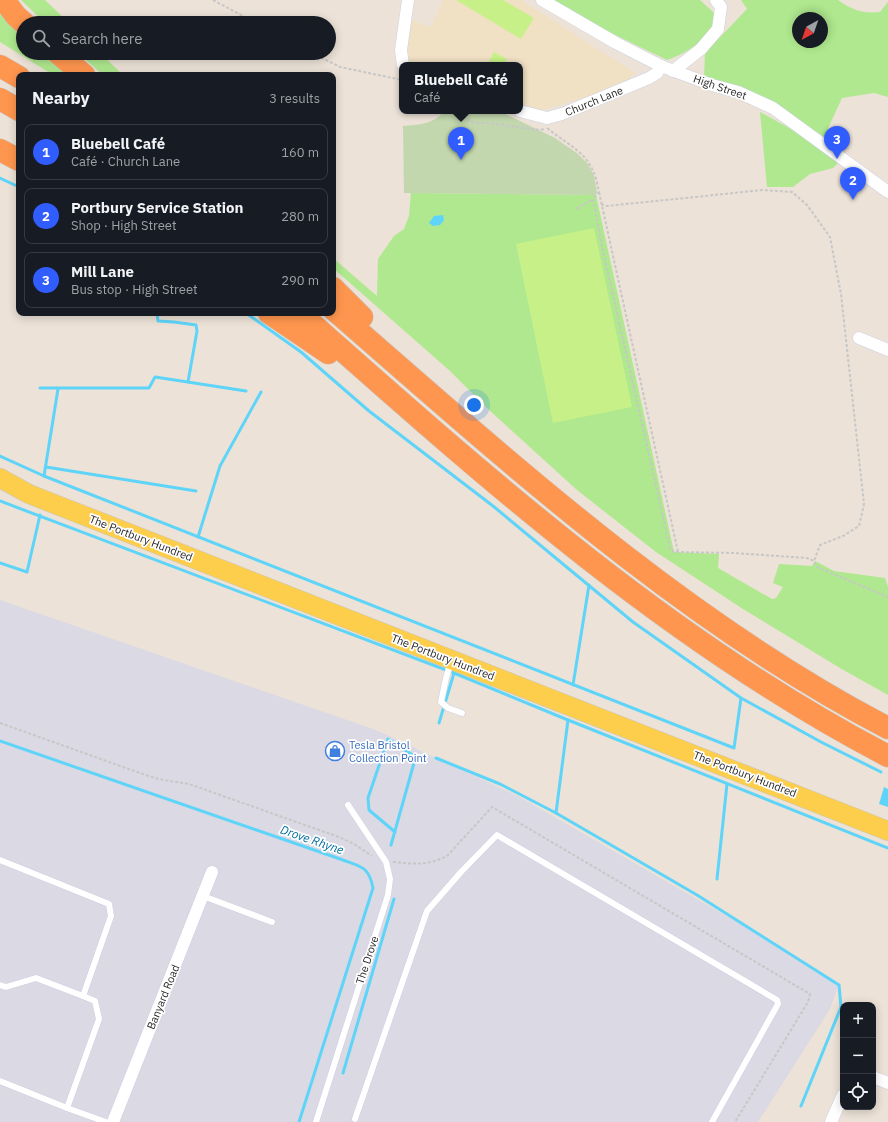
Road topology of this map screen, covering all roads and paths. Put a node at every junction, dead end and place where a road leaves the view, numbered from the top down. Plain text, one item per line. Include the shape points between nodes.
1 (4, 0) edge
2 (213, 0) edge
3 (408, 0) edge
4 (542, 0) edge
5 (716, 0) edge
6 (18, 16) edge
7 (243, 16) edge
8 (66, 60) edge
9 (325, 60) edge
10 (403, 62) edge
11 (0, 66) edge
12 (667, 68) junction
13 (80, 72) edge
14 (16, 75) edge
15 (399, 79) edge
16 (0, 99) edge
17 (16, 108) edge
18 (524, 108) edge
19 (458, 115) dead end
20 (538, 116) junction
21 (548, 129) junction
22 (0, 150) edge
23 (16, 158) edge
24 (599, 192) junction
25 (888, 192) edge
26 (593, 199) junction
27 (601, 204) junction
28 (576, 209) dead end
29 (336, 291) edge
30 (336, 312) edge
31 (273, 316) edge
32 (303, 316) edge
33 (859, 338) dead end
34 (888, 350) edge
35 (383, 387) junction
36 (468, 426) junction
37 (0, 478) edge
38 (678, 552) junction
39 (814, 561) junction
40 (888, 597) edge
41 (451, 660) junction
42 (462, 713) dead end
43 (0, 723) edge
44 (888, 728) edge
45 (888, 756) edge
46 (348, 804) dead end
47 (888, 830) edge
48 (0, 860) edge
49 (386, 862) junction
50 (212, 872) dead end
51 (203, 896) junction
52 (272, 922) dead end
53 (0, 985) edge
54 (83, 996) junction
55 (876, 1078) edge
56 (0, 1081) edge
57 (888, 1084) edge
58 (840, 1102) edge
59 (67, 1108) junction
60 (355, 1119) dead end
61 (106, 1122) edge
62 (113, 1122) edge
63 (316, 1122) edge
64 (712, 1122) edge
65 (831, 1122) edge

1 - 6 highway
2 - 7 path
3 - 10 street
4 - 12 street, High Street via 616,43
5 - 12 street, Church Lane via 721,7 718,29 701,49
8 - 13 highway
9 - 15 path via 340,68
11 - 14 highway
12 - 20 street, Church Lane via 562,114 547,118
12 - 25 street, High Street via 738,92 773,108
16 - 17 highway
18 - 20 street, Church Lane
19 - 21 path via 471,122
20 - 21 path
21 - 24 path via 583,155 596,175
22 - 23 highway
24 - 26 path
24 - 27 path
26 - 28 path
26 - 38 path via 670,548
27 - 38 path
27 - 39 path via 606,206 763,190 792,192 807,205 830,237 840,294 864,504 859,526 820,545
29 - 36 highway
30 - 36 highway
31 - 35 highway
32 - 35 highway
33 - 34 street
35 - 45 highway via 570,546 651,606 770,688
36 - 44 highway via 644,571 831,698
37 - 41 main road, The Portbury Hundred via 36,497
38 - 39 path via 742,553 807,558
39 - 40 path via 817,567
41 - 42 lane via 441,702 448,708
41 - 47 main road, The Portbury Hundred
43 - 49 path via 140,773 189,784 339,837
46 - 49 lane, The Drove
48 - 54 lane via 109,904 111,916
49 - 63 lane, The Drove via 390,879 388,895
50 - 51 street, Banyard Road
51 - 52 lane
51 - 62 street, Banyard Road
53 - 54 lane via 6,987 36,978
54 - 59 lane via 95,1001 98,1019
55 - 57 street
56 - 59 lane
58 - 65 street
59 - 61 lane
60 - 64 lane via 427,912 497,835 777,1000 778,1004

